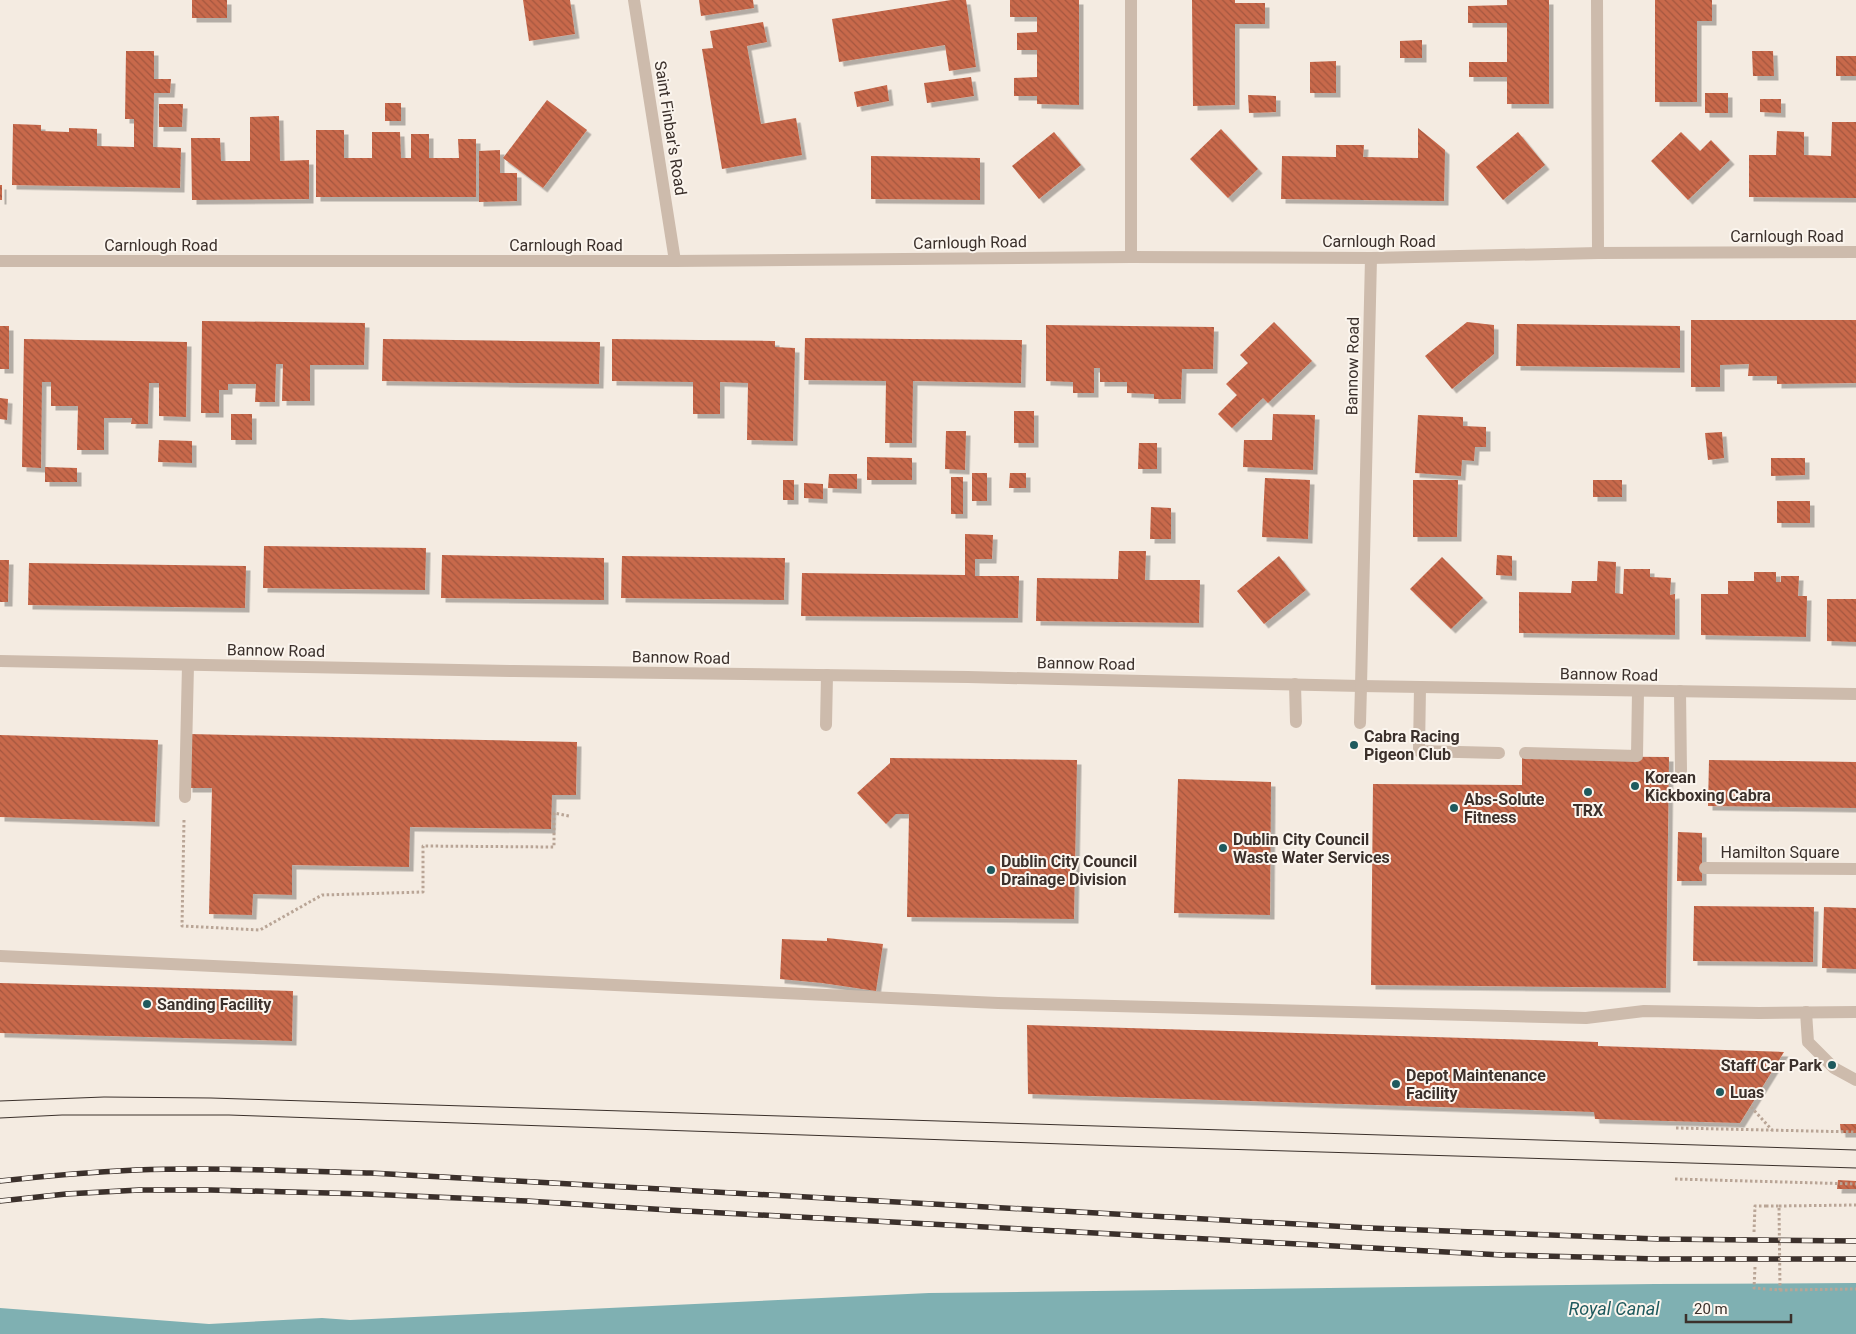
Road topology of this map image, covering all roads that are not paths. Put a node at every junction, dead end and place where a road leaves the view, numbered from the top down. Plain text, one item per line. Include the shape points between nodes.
1 (634, 0) edge
2 (1131, 0) edge
3 (1597, 0) edge
4 (1856, 252) edge
5 (1598, 253) junction
6 (1131, 257) junction
7 (1371, 258) junction
8 (0, 261) edge
9 (675, 261) junction
10 (0, 662) edge
11 (188, 665) junction
12 (827, 675) junction
13 (1296, 684) junction
14 (1361, 686) junction
15 (1420, 687) junction
16 (1638, 691) junction
17 (1680, 691) junction
18 (1856, 694) edge
19 (1296, 722) dead end
20 (1360, 723) dead end
21 (826, 725) dead end
22 (1499, 753) dead end
23 (1525, 753) dead end
24 (1681, 771) dead end
25 (185, 797) road end
26 (1705, 868) dead end
27 (1856, 869) edge
28 (0, 956) edge
29 (1806, 1012) junction
30 (1856, 1012) edge
31 (1856, 1080) edge

1 - 9 street, Saint Finbar's Road
2 - 6 street
3 - 5 street
4 - 5 street, Carnlough Road
5 - 7 street, Carnlough Road
6 - 7 street, Carnlough Road
6 - 9 street, Carnlough Road
7 - 14 street, Bannow Road
8 - 9 street, Carnlough Road
10 - 11 street, Bannow Road
11 - 12 street, Bannow Road
11 - 25 street
12 - 13 street, Bannow Road
12 - 21 street
13 - 14 street, Bannow Road
13 - 19 street
14 - 15 street, Bannow Road
14 - 20 street
15 - 16 street, Bannow Road
15 - 22 street via 1418,751
16 - 17 street, Bannow Road
16 - 23 street via 1637,756
17 - 18 street, Bannow Road
17 - 24 street
26 - 27 street, Hamilton Square
28 - 29 street via 998,1003 1586,1018 1644,1010
29 - 30 street
29 - 31 street via 1808,1042 1834,1068

